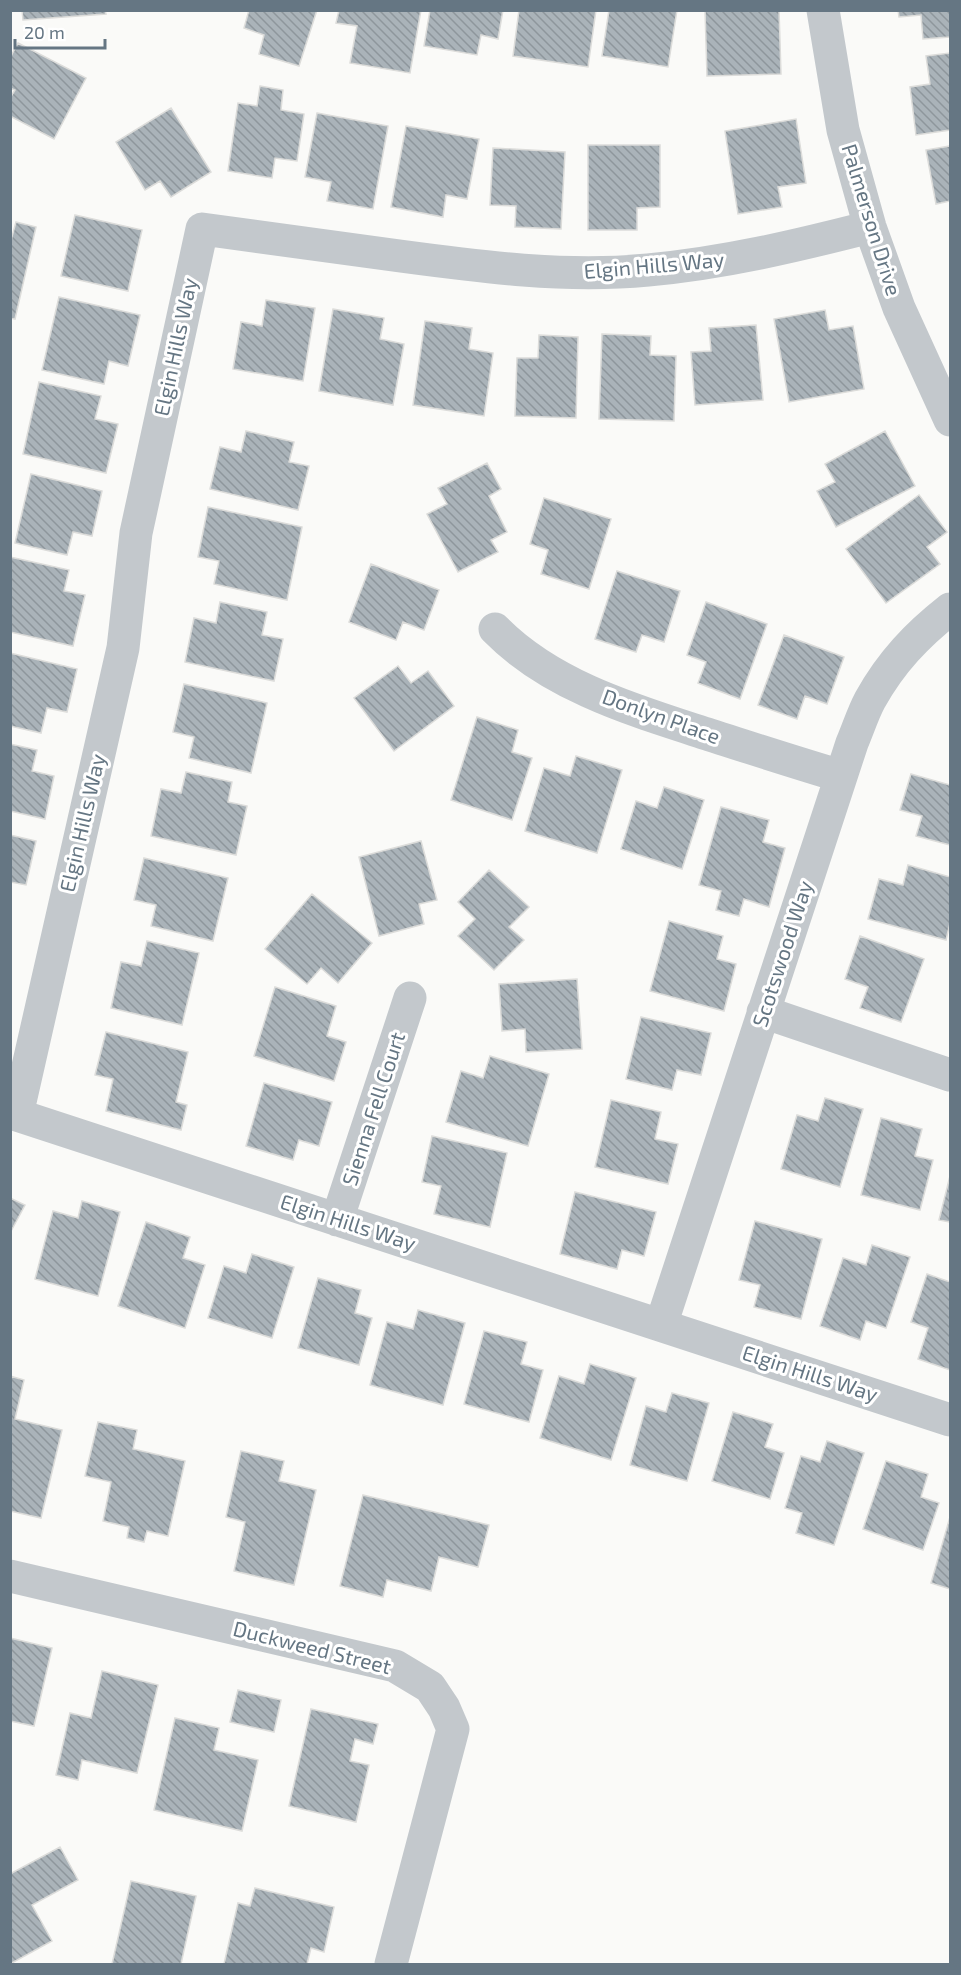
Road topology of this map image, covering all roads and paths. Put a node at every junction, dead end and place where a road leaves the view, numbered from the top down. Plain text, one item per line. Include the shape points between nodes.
1 (823, 10) edge
2 (870, 227) junction
3 (951, 420) edge
4 (951, 609) edge
5 (495, 629) dead end
6 (841, 777) junction
7 (410, 998) dead end
8 (763, 1012) junction
9 (951, 1075) edge
10 (337, 1220) junction
11 (661, 1325) junction
12 (951, 1420) edge
13 (10, 1576) edge
14 (391, 1965) edge

1 - 2 street, Palmerson Drive via 843,129
2 - 3 street, Palmerson Drive via 899,308
2 - 10 street, Elgin Hills Way via 723,261 646,271 585,273 492,269 202,229 136,533 123,648 17,1115
4 - 6 street, Scotswood Way via 920,633 889,669 869,701
5 - 6 street, Donlyn Place via 536,663 578,687 655,717
6 - 8 street, Scotswood Way
7 - 10 street, Sienna Fell Court
8 - 9 street
8 - 11 street, Scotswood Way
10 - 11 street, Elgin Hills Way
11 - 12 street, Elgin Hills Way
13 - 14 street, Duckweed Street via 395,1666 430,1687 453,1729

